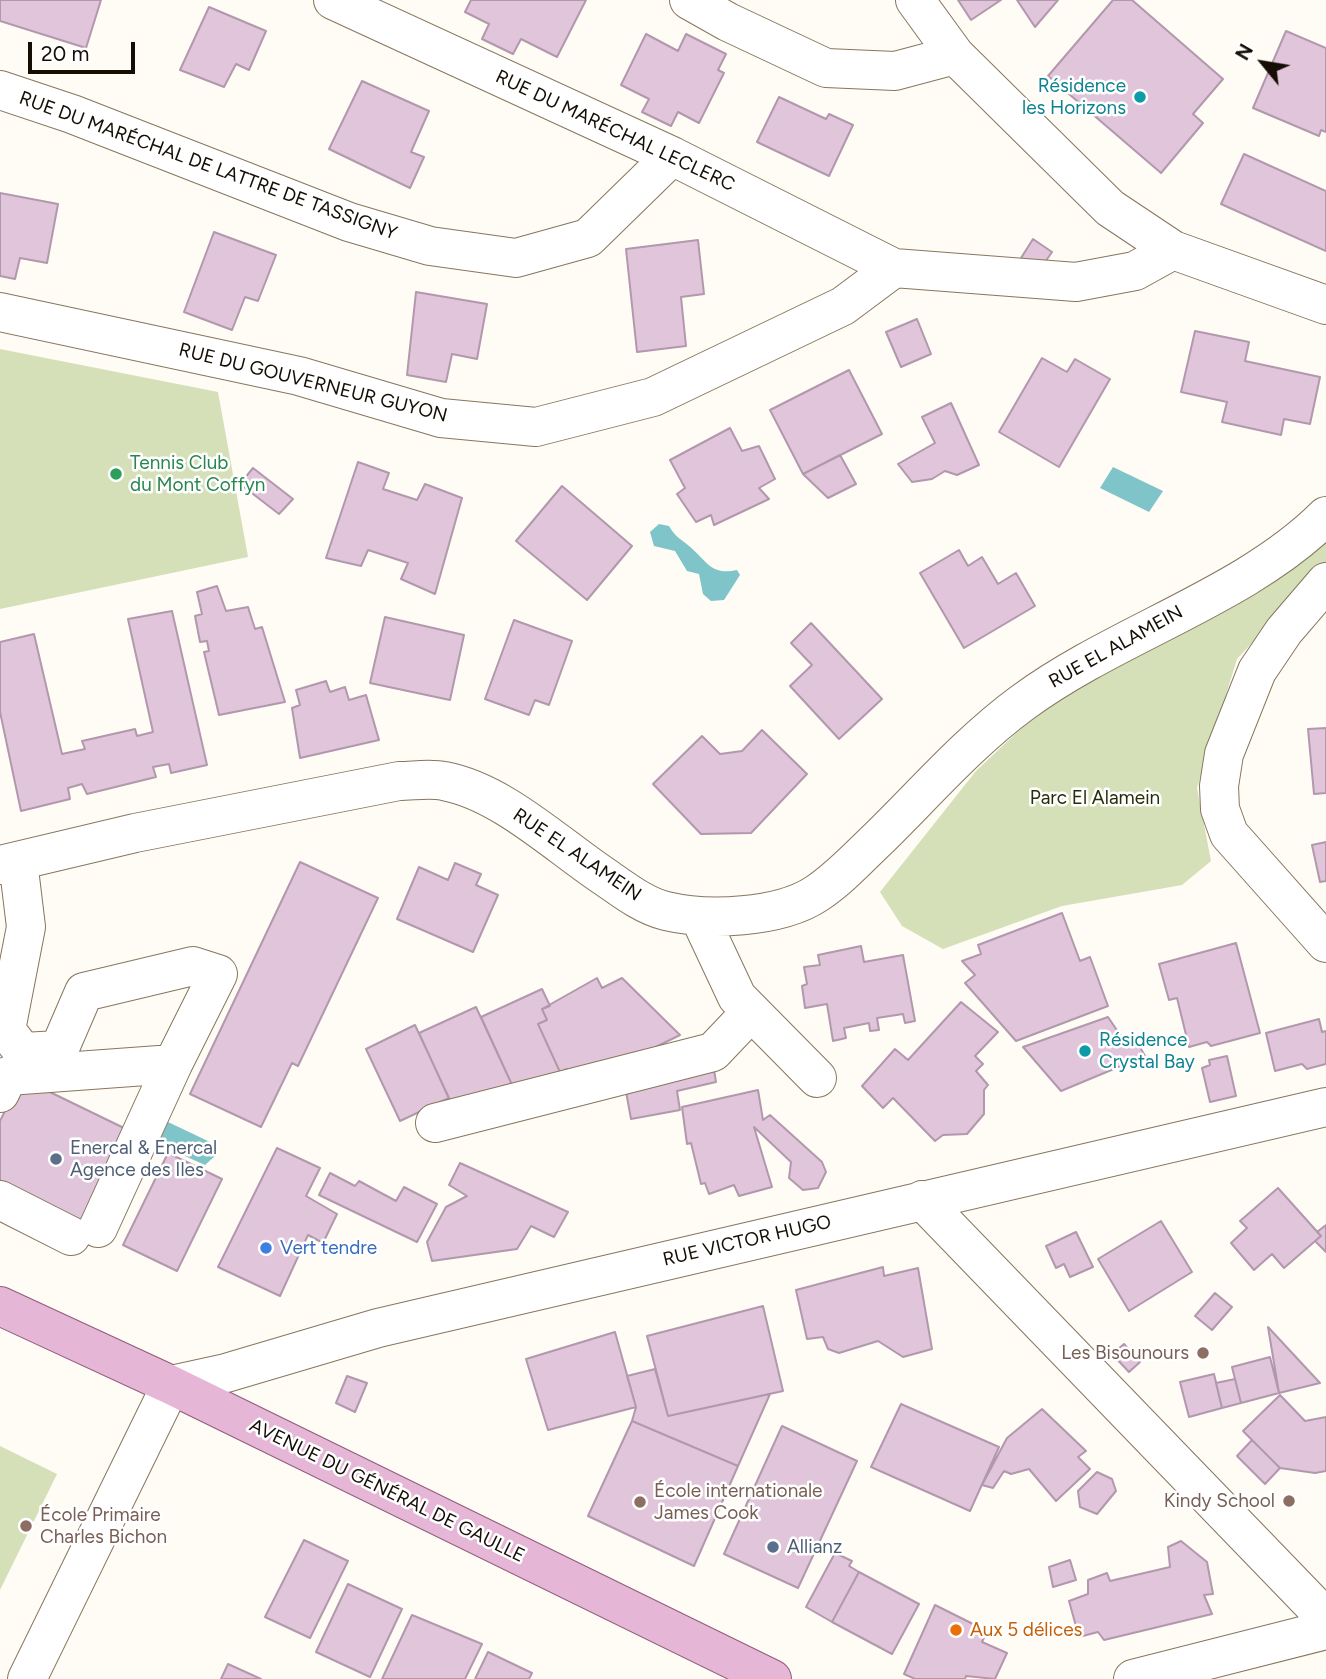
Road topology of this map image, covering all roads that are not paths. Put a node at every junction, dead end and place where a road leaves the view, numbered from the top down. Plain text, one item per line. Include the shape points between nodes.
1 (333, 0) edge
2 (689, 0) edge
3 (915, 0) edge
4 (955, 55) junction
5 (0, 90) edge
6 (672, 156) junction
7 (1173, 250) junction
8 (894, 268) junction
9 (1326, 305) edge
10 (0, 312) edge
11 (1326, 516) edge
12 (1326, 582) edge
13 (9, 863) edge
14 (1312, 911) edge
15 (699, 916) junction
16 (1326, 943) edge
17 (751, 1012) junction
18 (173, 1064) junction
19 (817, 1078) dead end
20 (0, 1093) edge
21 (1326, 1107) edge
22 (435, 1123) dead end
23 (0, 1200) edge
24 (922, 1200) junction
25 (0, 1306) edge
26 (171, 1385) junction
27 (1326, 1618) edge
28 (1326, 1630) edge
29 (27, 1679) edge
30 (772, 1679) edge
31 (1133, 1679) edge

1 - 6 street, RUE DU MARÉCHAL LECLERC
2 - 4 street via 826,68 895,71
3 - 4 street
4 - 7 street via 1110,208
5 - 6 street, RUE DU MARÉCHAL DE LATTRE DE TASSIGNY via 349,222 429,247 516,258 588,238
6 - 8 street, RUE DU MARÉCHAL LECLERC
7 - 8 street via 1135,271 1076,282
7 - 9 street
8 - 10 street, RUE DU GOUVERNEUR GUYON via 843,306 653,397 536,427 441,418 299,376
11 - 15 street, RUE EL ALAMEIN via 1269,564 1076,666 1020,704 974,742 817,894 763,913
12 - 14 street via 1283,631 1257,671 1224,754 1219,786 1220,809 1229,834
13 - 15 street, RUE EL ALAMEIN via 400,781 443,781 520,814 630,894 664,911
13 - 18 street via 26,927 6,1030 23,1052 59,1050 84,992 193,966 218,974
14 - 16 street
15 - 17 street via 737,997
17 - 19 street
17 - 22 street via 713,1052
18 - 20 street via 8,1076
18 - 23 street via 84,1232
21 - 24 street, RUE VICTOR HUGO
24 - 26 street, RUE VICTOR HUGO via 378,1328
24 - 27 street
25 - 26 main road, AVENUE DU GÉNÉRAL DE GAULLE
26 - 29 street
26 - 30 main road, AVENUE DU GÉNÉRAL DE GAULLE
28 - 31 street

